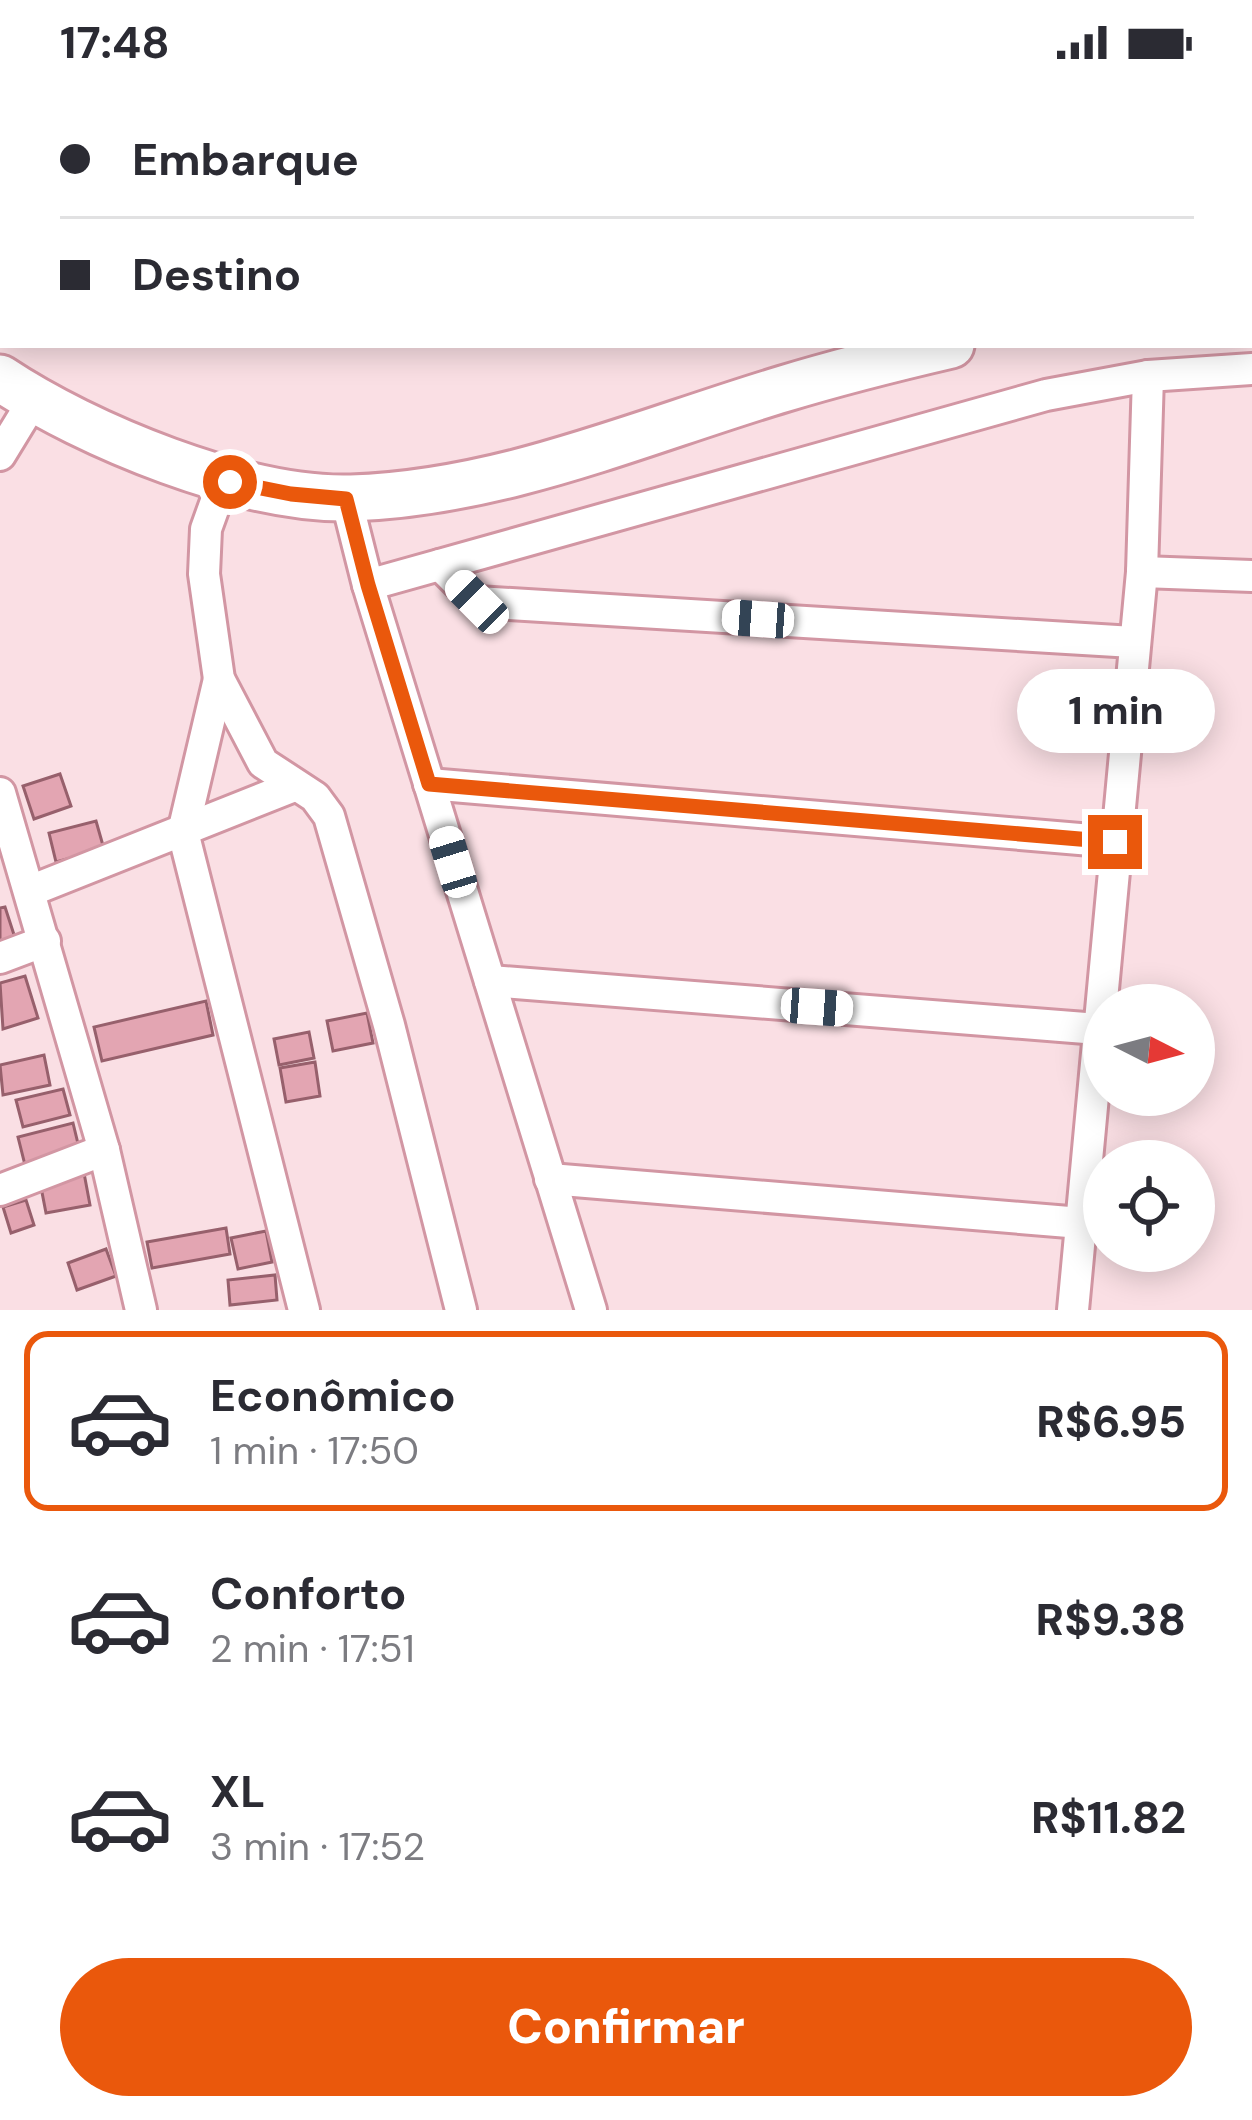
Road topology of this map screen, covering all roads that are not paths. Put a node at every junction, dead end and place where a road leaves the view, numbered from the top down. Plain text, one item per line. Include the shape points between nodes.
1 (926, 348) edge
2 (877, 354) edge
3 (1252, 369) edge
4 (1148, 376) junction
5 (17, 389) edge
6 (0, 454) edge
7 (224, 479) junction
8 (346, 499) junction
9 (440, 565) junction
10 (1142, 572) junction
11 (1252, 576) edge
12 (368, 585) junction
13 (1133, 642) junction
14 (219, 679) junction
15 (429, 784) junction
16 (294, 786) junction
17 (0, 793) edge
18 (183, 832) junction
19 (1115, 842) junction
20 (30, 891) junction
21 (45, 941) junction
22 (0, 958) edge
23 (490, 981) junction
24 (1102, 984) edge
25 (1083, 1028) edge
26 (1090, 1116) edge
27 (104, 1150) junction
28 (550, 1179) junction
29 (0, 1190) edge
30 (1081, 1222) junction
31 (141, 1310) edge
32 (304, 1310) edge
33 (460, 1310) edge
34 (591, 1310) edge
35 (1073, 1310) edge

1 - 2 main road
2 - 8 main road via 574,460
3 - 4 street
4 - 9 street via 1046,395
4 - 10 street
5 - 6 street
5 - 7 main road
7 - 8 main road
7 - 14 street via 206,529 204,574
8 - 12 street
9 - 12 street
9 - 13 street via 477,602
10 - 11 street
10 - 13 street
12 - 15 street
13 - 19 street
14 - 16 street via 263,763
14 - 18 street
15 - 19 street
15 - 23 street
16 - 18 street
16 - 33 street via 329,816 341,850
17 - 20 street
18 - 20 street
18 - 32 street
19 - 24 street
20 - 21 street
21 - 22 street
21 - 27 street
23 - 25 street
23 - 28 street
26 - 30 street
27 - 29 street
27 - 31 street
28 - 30 street
28 - 34 street
30 - 35 street

